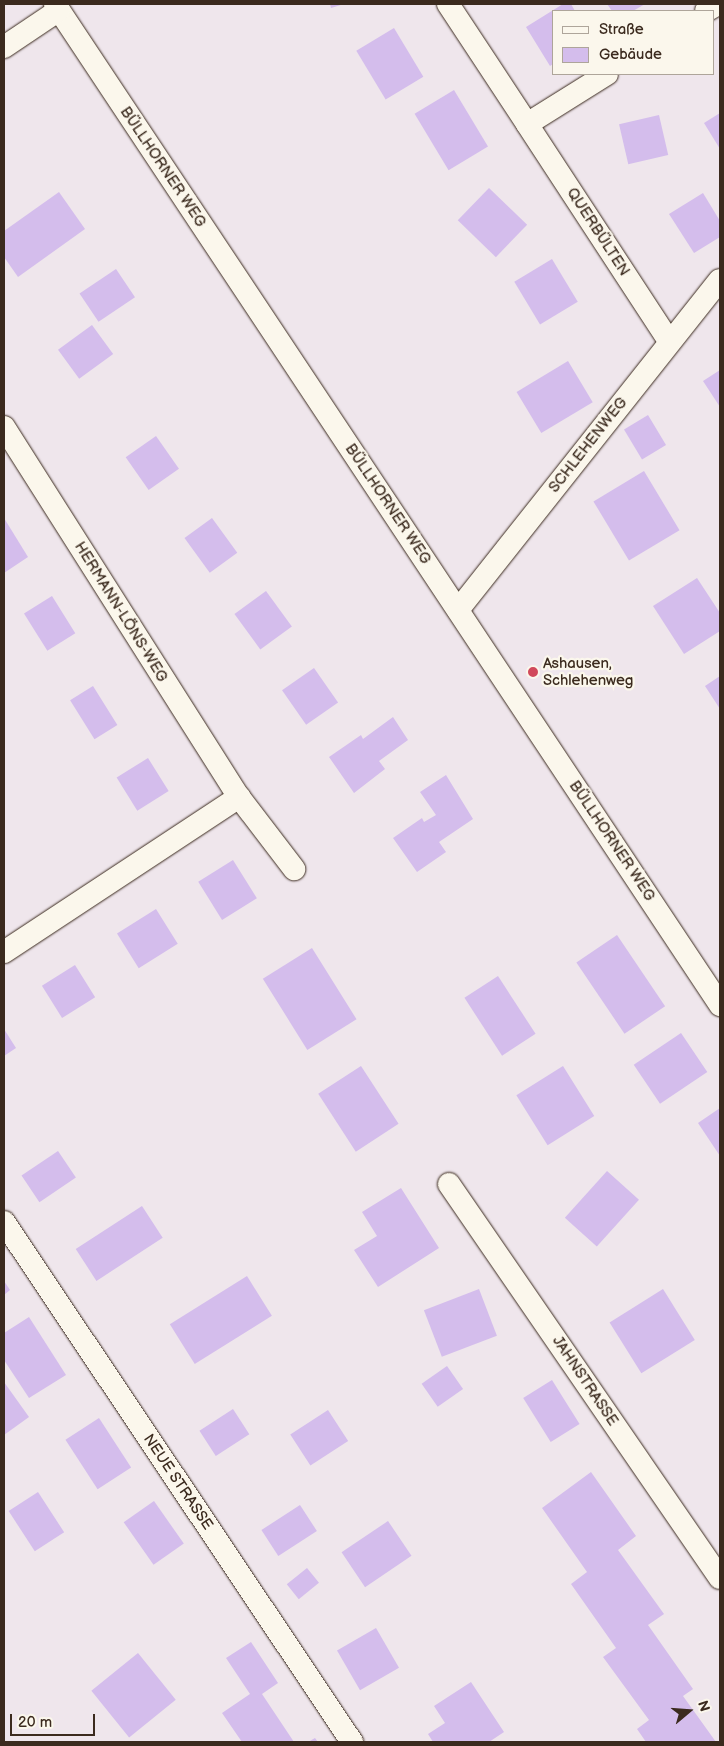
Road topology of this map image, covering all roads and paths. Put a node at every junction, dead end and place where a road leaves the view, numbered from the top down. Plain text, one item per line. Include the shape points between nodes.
1 (448, 4) edge
2 (57, 7) edge
3 (4, 47) edge
4 (605, 75) edge
5 (527, 124) junction
6 (720, 280) edge
7 (669, 341) junction
8 (4, 427) edge
9 (458, 610) junction
10 (239, 798) junction
11 (294, 869) dead end
12 (4, 952) edge
13 (720, 1005) edge
14 (449, 1184) dead end
15 (4, 1222) edge
16 (720, 1578) edge
17 (352, 1742) edge

1 - 5 street, QUERBÜLTEN
2 - 3 street
2 - 9 street, BÜLLHORNER WEG
4 - 5 street
5 - 7 street, QUERBÜLTEN
6 - 7 street, SCHLEHENWEG
7 - 9 street, SCHLEHENWEG
8 - 10 street, HERMANN-LÖNS-WEG
9 - 13 street, BÜLLHORNER WEG
10 - 11 street, HERMANN-LÖNS-WEG
10 - 12 street
14 - 16 street, JAHNSTRASSE
15 - 17 street, NEUE STRASSE

